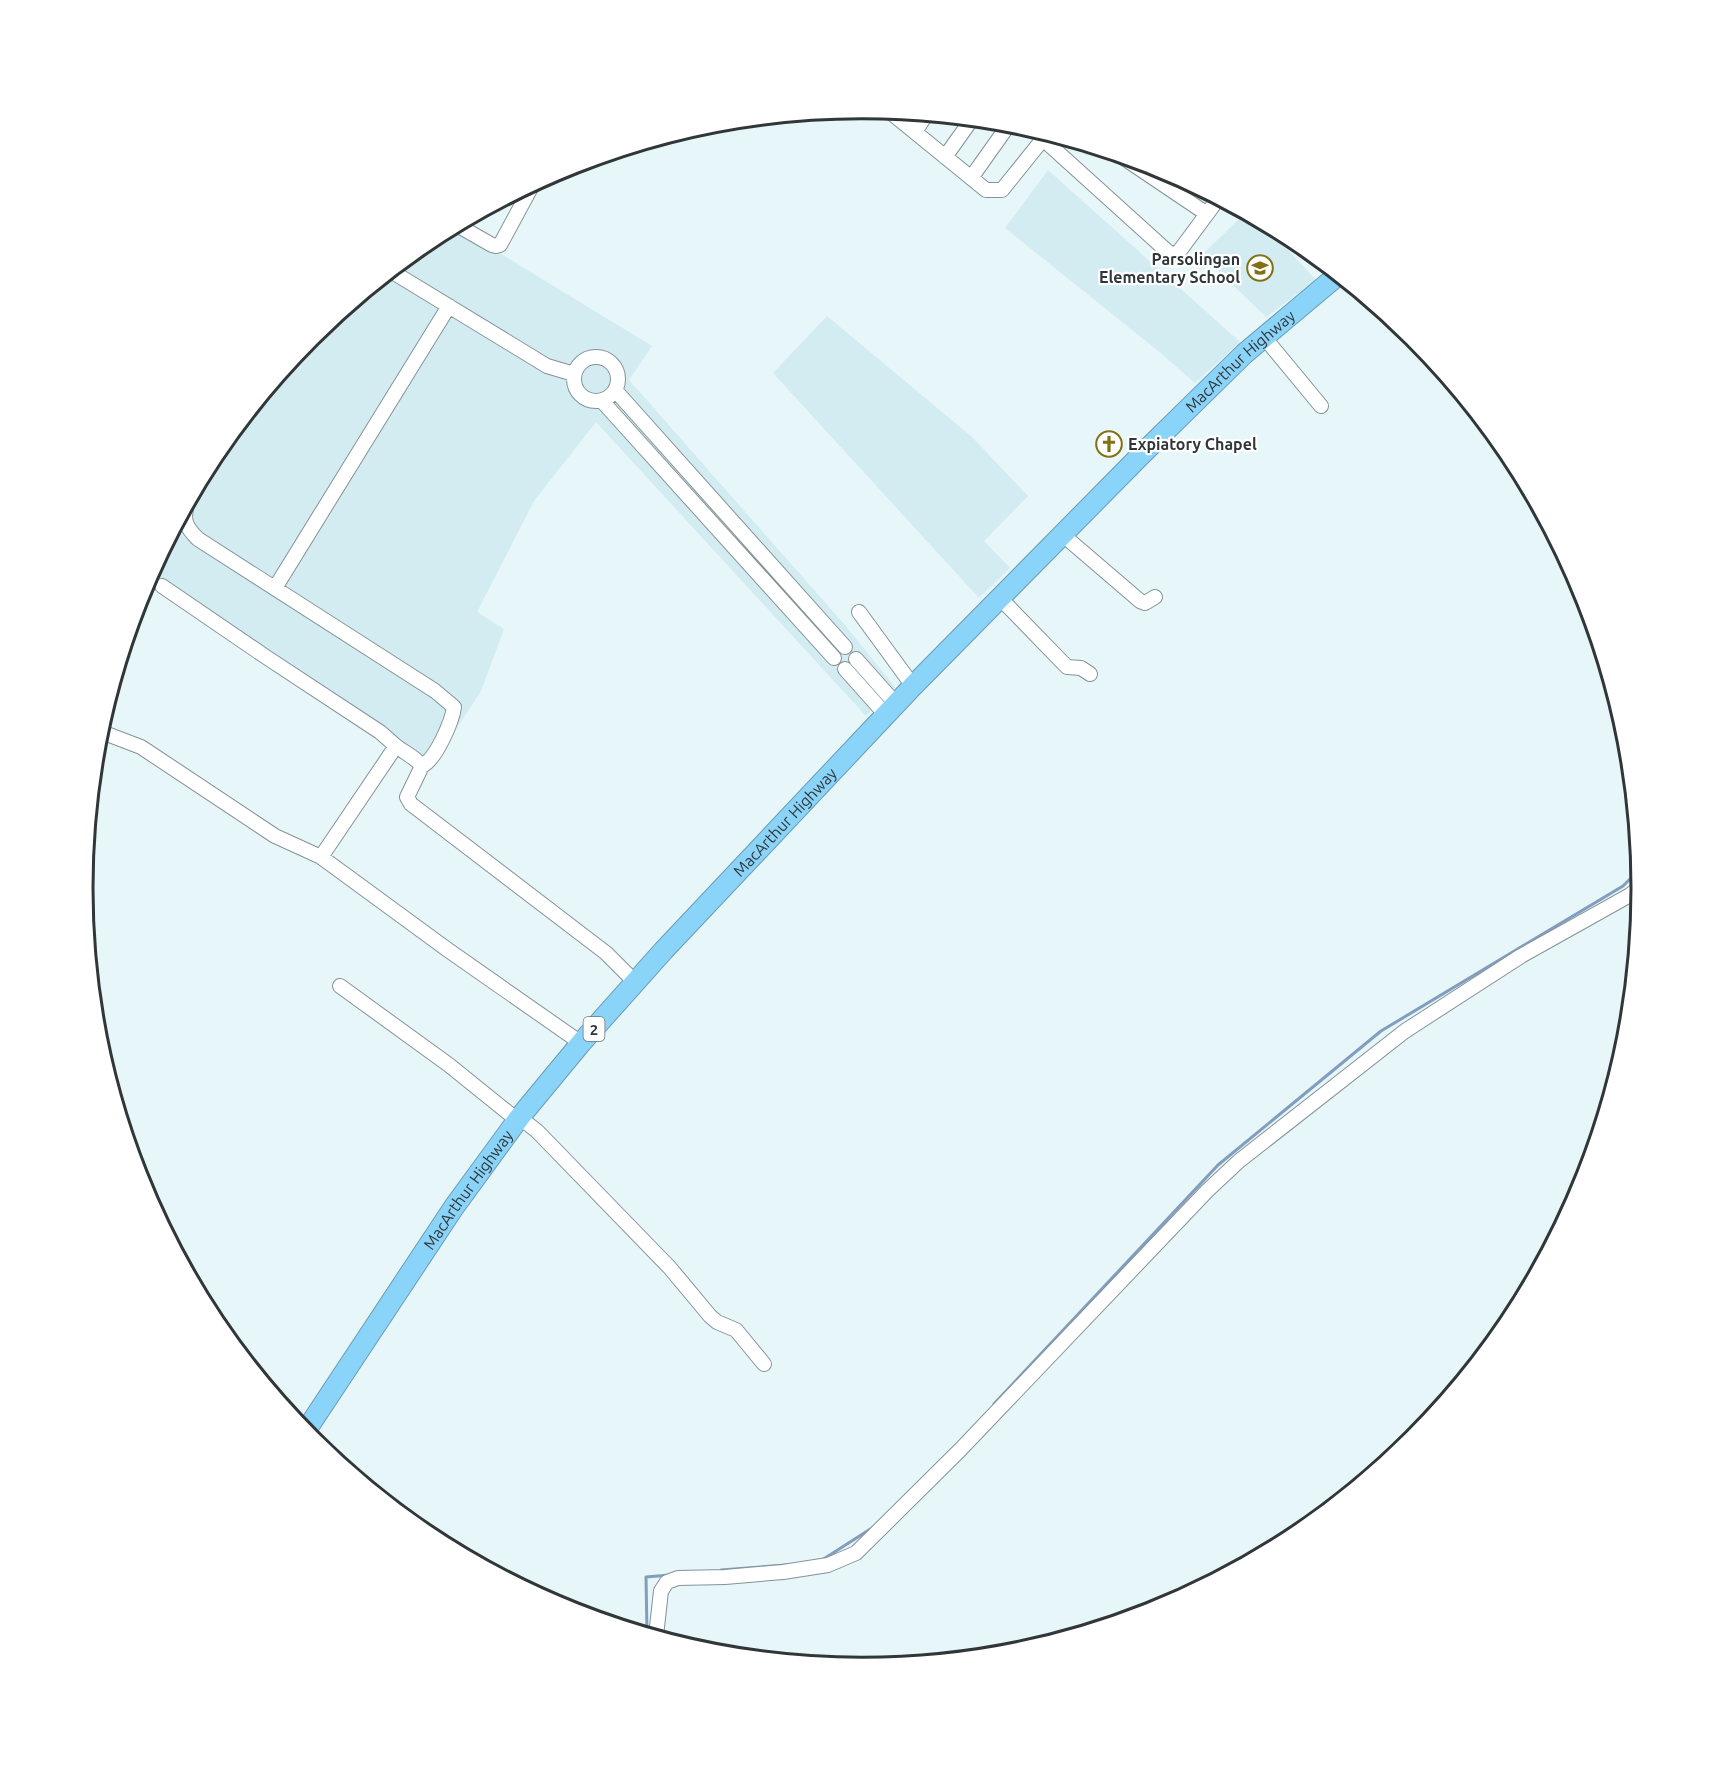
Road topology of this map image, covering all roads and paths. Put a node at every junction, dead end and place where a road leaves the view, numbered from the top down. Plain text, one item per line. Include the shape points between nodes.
1 (901, 121) edge
2 (922, 122) edge
3 (967, 127) edge
4 (915, 132) junction
5 (1003, 133) edge
6 (1041, 141) edge
7 (1053, 143) edge
8 (945, 157) junction
9 (1150, 176) edge
10 (971, 178) junction
11 (526, 196) edge
12 (1214, 204) edge
13 (1206, 214) junction
14 (465, 230) edge
15 (398, 275) edge
16 (1332, 280) edge
17 (449, 306) junction
18 (1264, 337) junction
19 (574, 374) junction
20 (615, 390) junction
21 (602, 401) junction
22 (1321, 406) dead end
23 (678, 460) junction
24 (665, 471) junction
25 (732, 520) junction
26 (186, 521) edge
27 (720, 531) junction
28 (1063, 535) junction
29 (784, 579) junction
30 (162, 586) dead end
31 (275, 588) junction
32 (775, 592) junction
33 (1155, 597) dead end
34 (1000, 598) junction
35 (859, 612) dead end
36 (845, 648) dead end
37 (834, 658) dead end
38 (856, 659) dead end
39 (845, 669) dead end
40 (1090, 675) dead end
41 (913, 686) junction
42 (891, 710) junction
43 (109, 734) edge
44 (396, 746) junction
45 (422, 766) junction
46 (321, 857) junction
47 (1631, 894) edge
48 (635, 982) junction
49 (340, 986) dead end
50 (581, 1042) junction
51 (519, 1118) junction
52 (764, 1364) dead end
53 (310, 1424) edge
54 (657, 1629) edge

1 - 4 street
2 - 4 street
3 - 8 street
4 - 8 street
5 - 10 street
6 - 10 street via 1002,190 986,190
7 - 13 street via 1168,252 1178,253
8 - 10 street
9 - 13 street
11 - 14 street via 500,245 492,245
12 - 13 street
15 - 17 street
16 - 18 highway, MacArthur Highway / 2
17 - 19 street via 547,366
17 - 31 street
18 - 22 street
18 - 28 highway, MacArthur Highway / 2
19 - 20 street via 587,359 599,357 610,362 617,372
19 - 21 street via 574,385 580,395 590,401
20 - 21 street
20 - 23 street
21 - 24 street
23 - 24 street
23 - 25 street
24 - 27 street
25 - 27 street
25 - 29 street
26 - 31 street via 198,539
27 - 32 street
28 - 33 street via 1140,601 1145,603
28 - 34 highway, MacArthur Highway / 2
29 - 32 street
29 - 36 street
30 - 44 street
31 - 45 street via 454,706 443,736 429,762
32 - 37 street
34 - 40 street via 1067,667 1080,668
34 - 41 highway, MacArthur Highway / 2
35 - 41 street
38 - 42 street
39 - 42 street
41 - 42 highway, MacArthur Highway / 2
42 - 48 highway, MacArthur Highway / 2
43 - 46 street via 141,747 275,836
44 - 45 street
44 - 46 street
45 - 48 street via 407,797 411,804 606,953
46 - 50 street
47 - 54 street via 1434,1011 1239,1161 856,1553 828,1565 802,1569 669,1579 661,1591
48 - 50 highway, MacArthur Highway / 2
49 - 51 street
50 - 51 highway, MacArthur Highway / 2
51 - 52 street via 537,1131 629,1225 710,1316 736,1330
51 - 53 highway, MacArthur Highway / 2 via 454,1207

